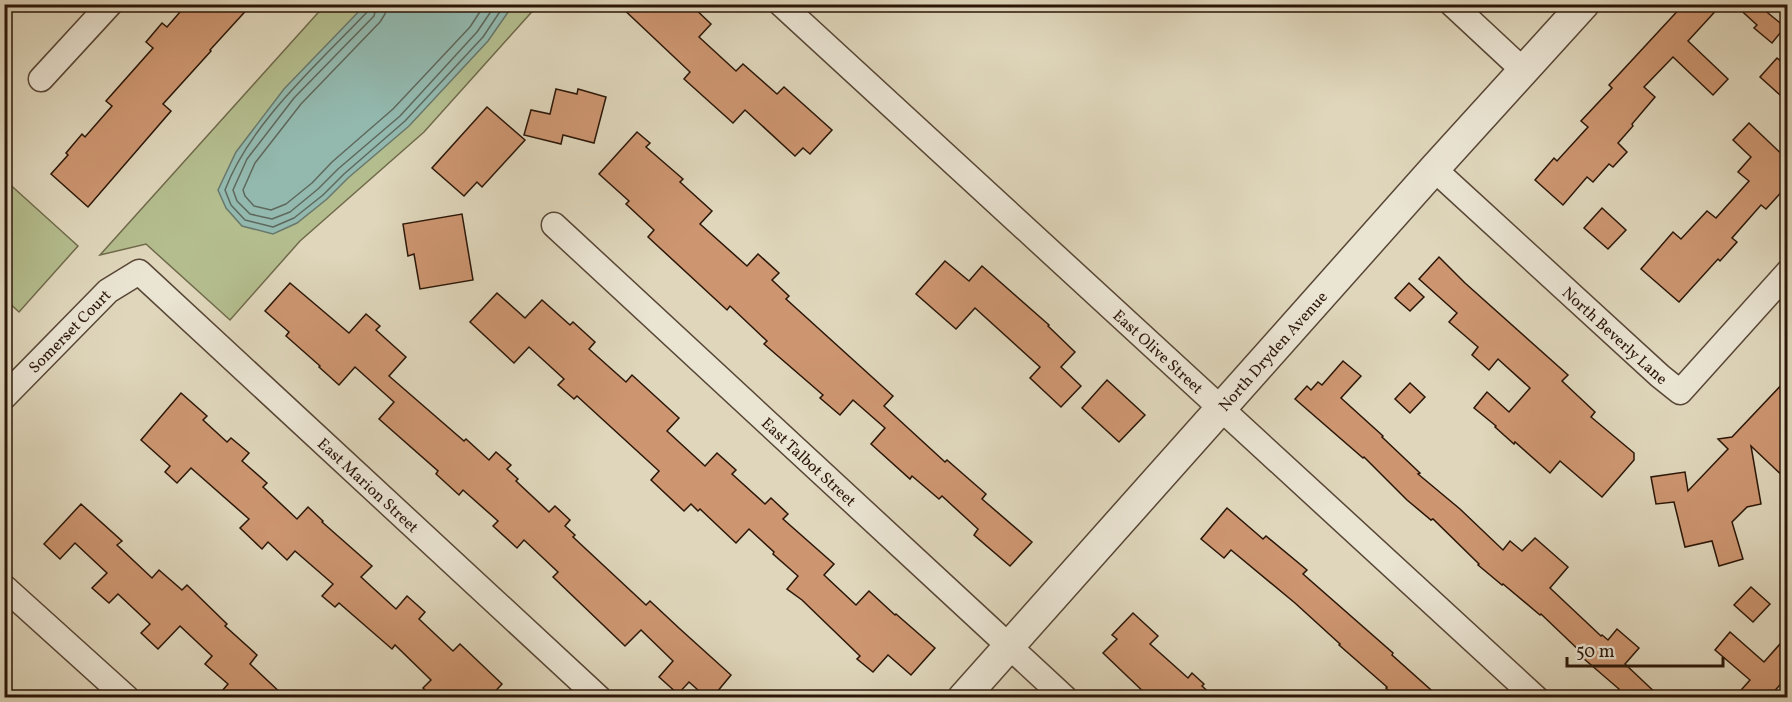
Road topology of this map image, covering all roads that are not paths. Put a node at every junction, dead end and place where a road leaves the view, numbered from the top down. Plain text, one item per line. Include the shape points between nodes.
1 (110, 4) edge
2 (781, 4) edge
3 (1452, 4) edge
4 (1584, 4) edge
5 (1524, 71) junction
6 (42, 79) dead end
7 (1434, 169) junction
8 (554, 225) dead end
9 (139, 272) joint
10 (1788, 272) edge
11 (4, 397) edge
12 (1221, 409) junction
13 (4, 587) edge
14 (1009, 646) junction
15 (127, 698) edge
16 (599, 698) edge
17 (963, 698) edge
18 (1065, 698) edge
19 (1536, 698) edge

1 - 6 street
2 - 12 street, East Olive Street
3 - 5 street
4 - 5 street, North Dryden Avenue
5 - 7 street, North Dryden Avenue
7 - 10 street, North Beverly Lane via 1680,392
7 - 12 street, North Dryden Avenue
8 - 14 street, East Talbot Street
9 - 11 street, Somerset Court via 108,291
9 - 16 street, East Marion Street
12 - 14 street, North Dryden Avenue
12 - 19 street, East Olive Street
13 - 15 street
14 - 17 street, North Dryden Avenue
14 - 18 street, East Talbot Street

